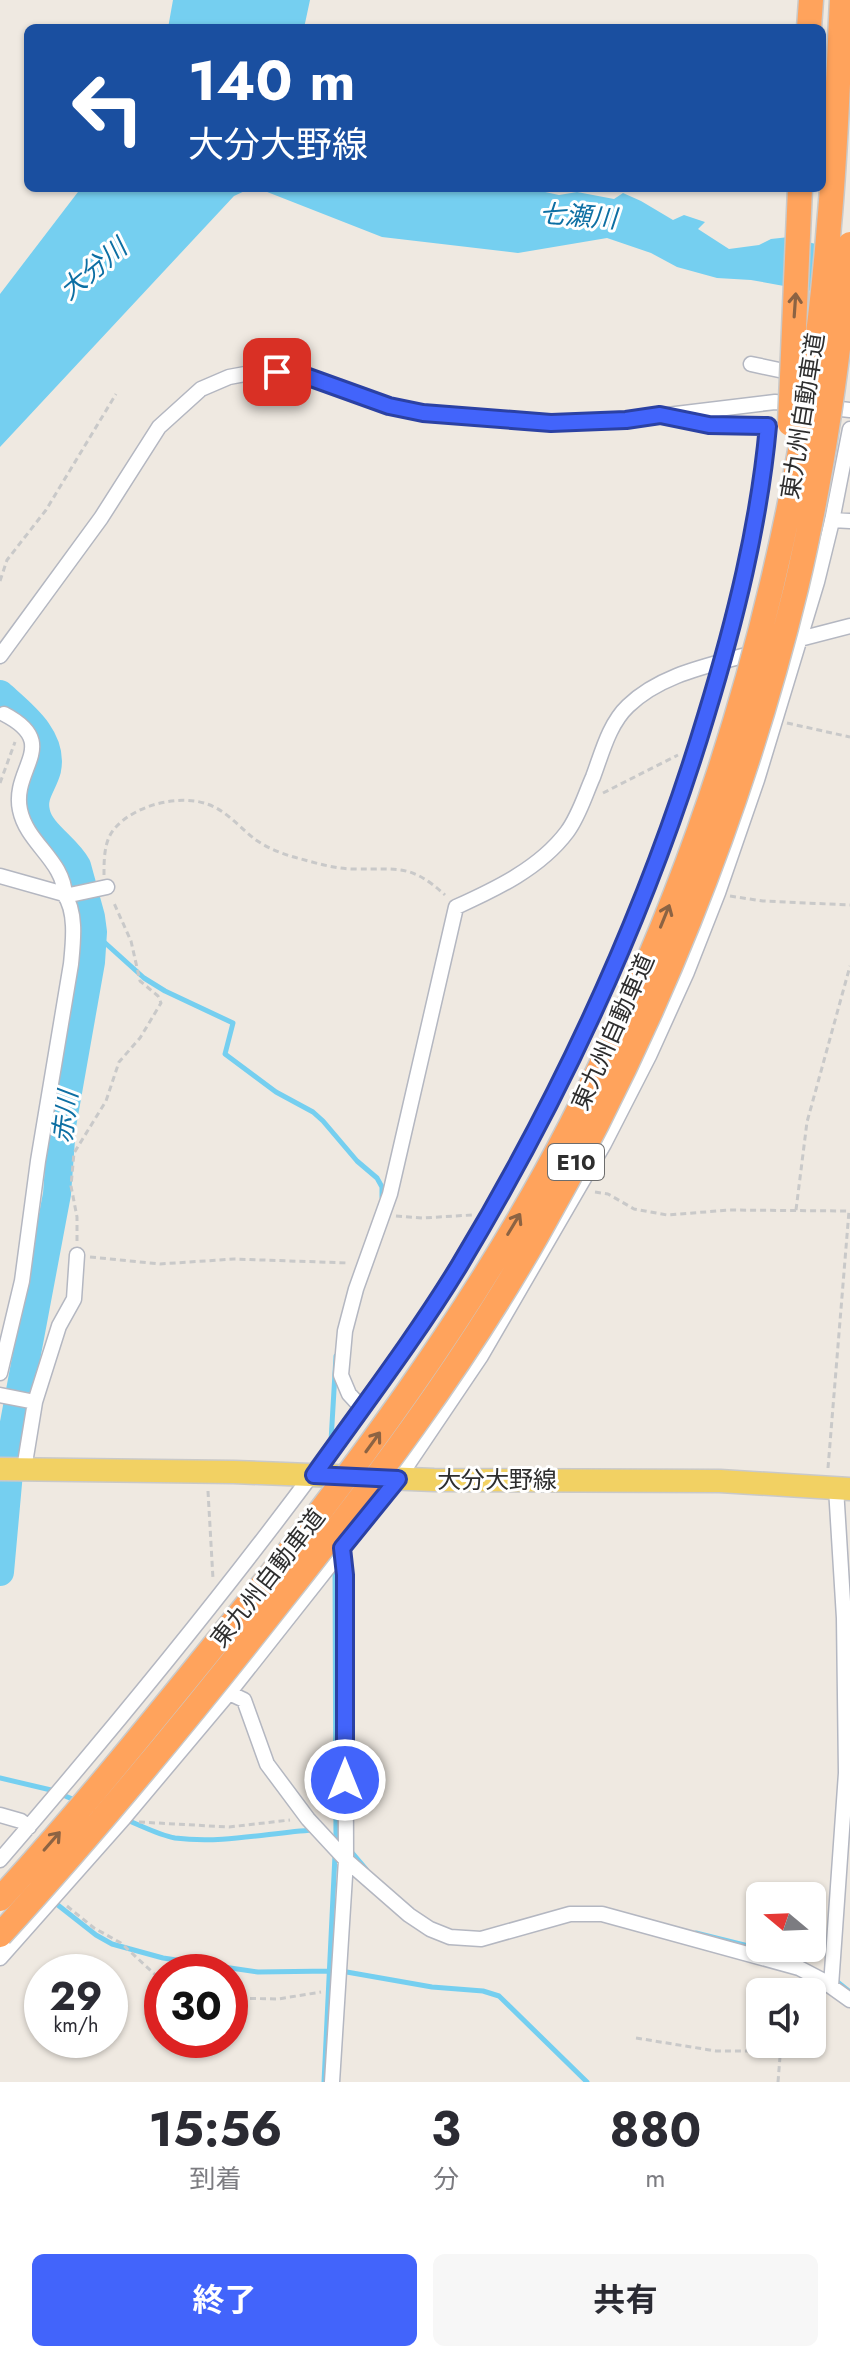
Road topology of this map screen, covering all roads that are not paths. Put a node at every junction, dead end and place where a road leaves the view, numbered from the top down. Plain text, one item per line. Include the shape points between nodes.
1 (811, 0) edge
2 (842, 0) edge
3 (809, 24) edge
4 (800, 192) edge
5 (850, 244) edge
6 (850, 363) edge
7 (751, 364) dead end
8 (850, 390) edge
9 (850, 410) edge
10 (660, 415) junction
11 (850, 429) edge
12 (832, 520) junction
13 (850, 521) edge
14 (786, 523) junction
15 (850, 626) edge
16 (790, 643) junction
17 (0, 656) edge
18 (722, 662) junction
19 (4, 714) dead end
20 (0, 876) edge
21 (107, 887) road end
22 (65, 896) junction
23 (77, 1255) road end
24 (0, 1373) edge
25 (0, 1395) edge
26 (35, 1402) junction
27 (361, 1407) junction
28 (0, 1469) edge
29 (24, 1469) junction
30 (314, 1475) junction
31 (398, 1479) junction
32 (838, 1488) edge
33 (342, 1548) junction
34 (229, 1693) junction
35 (0, 1815) edge
36 (29, 1827) junction
37 (0, 1860) edge
38 (346, 1860) junction
39 (0, 1899) edge
40 (0, 1935) edge
41 (0, 1958) edge
42 (831, 1986) junction
43 (850, 2000) edge
44 (332, 2082) edge

1 - 3 highway
2 - 14 highway, 東九州自動車道 / E10, bridge via 829,228
14 -> 4 highway, bridge
5 - 16 highway, 東九州自動車道 / E10, bridge via 830,412
6 - 16 highway, bridge
7 - 8 street
9 - 10 street via 775,402
10 - 17 street via 551,423 459,417 389,406 300,374 229,377 201,389 159,427 101,518
10 - 18 street via 709,425 768,426 746,567
11 - 12 street
12 - 13 street
12 - 16 street
39 -> 14 highway, 東九州自動車道 / E10, bridge via 158,1716 324,1508 399,1406 518,1219 571,1126 669,908 742,696
15 - 16 street
16 - 18 street
16 - 31 street via 776,721 718,893 649,1056 481,1356
16 - 40 highway, 東九州自動車道 / E10, bridge via 649,1014 536,1236 458,1361 354,1507 177,1730
18 - 27 street via 654,870 583,1035 458,1267
18 - 27 street via 668,679 628,707 610,732 568,831 505,883 456,907 390,1194 352,1303 341,1363 346,1389
19 - 22 street via 29,733 33,751 19,793 21,814 61,874
20 - 22 street
21 - 22 street
22 - 24 street via 71,914 71,964 22,1281
23 - 26 street via 74,1299 59,1326
25 - 26 street
26 - 29 street
27 - 30 street
28 - 29 main road, 大分大野線
29 - 30 main road, 大分大野線
30 - 31 main road, 大分大野線
30 - 36 street via 214,1605
31 - 32 main road, 大分大野線 via 720,1481
31 - 33 street
32 - 42 street via 846,1773
33 - 34 street
33 - 38 street
34 - 38 street via 244,1700 277,1781
34 - 41 street
35 - 36 street
36 - 37 street
38 - 42 street via 420,1924 450,1937 492,1937 570,1914 594,1913 799,1968
38 - 44 street
42 - 43 street

